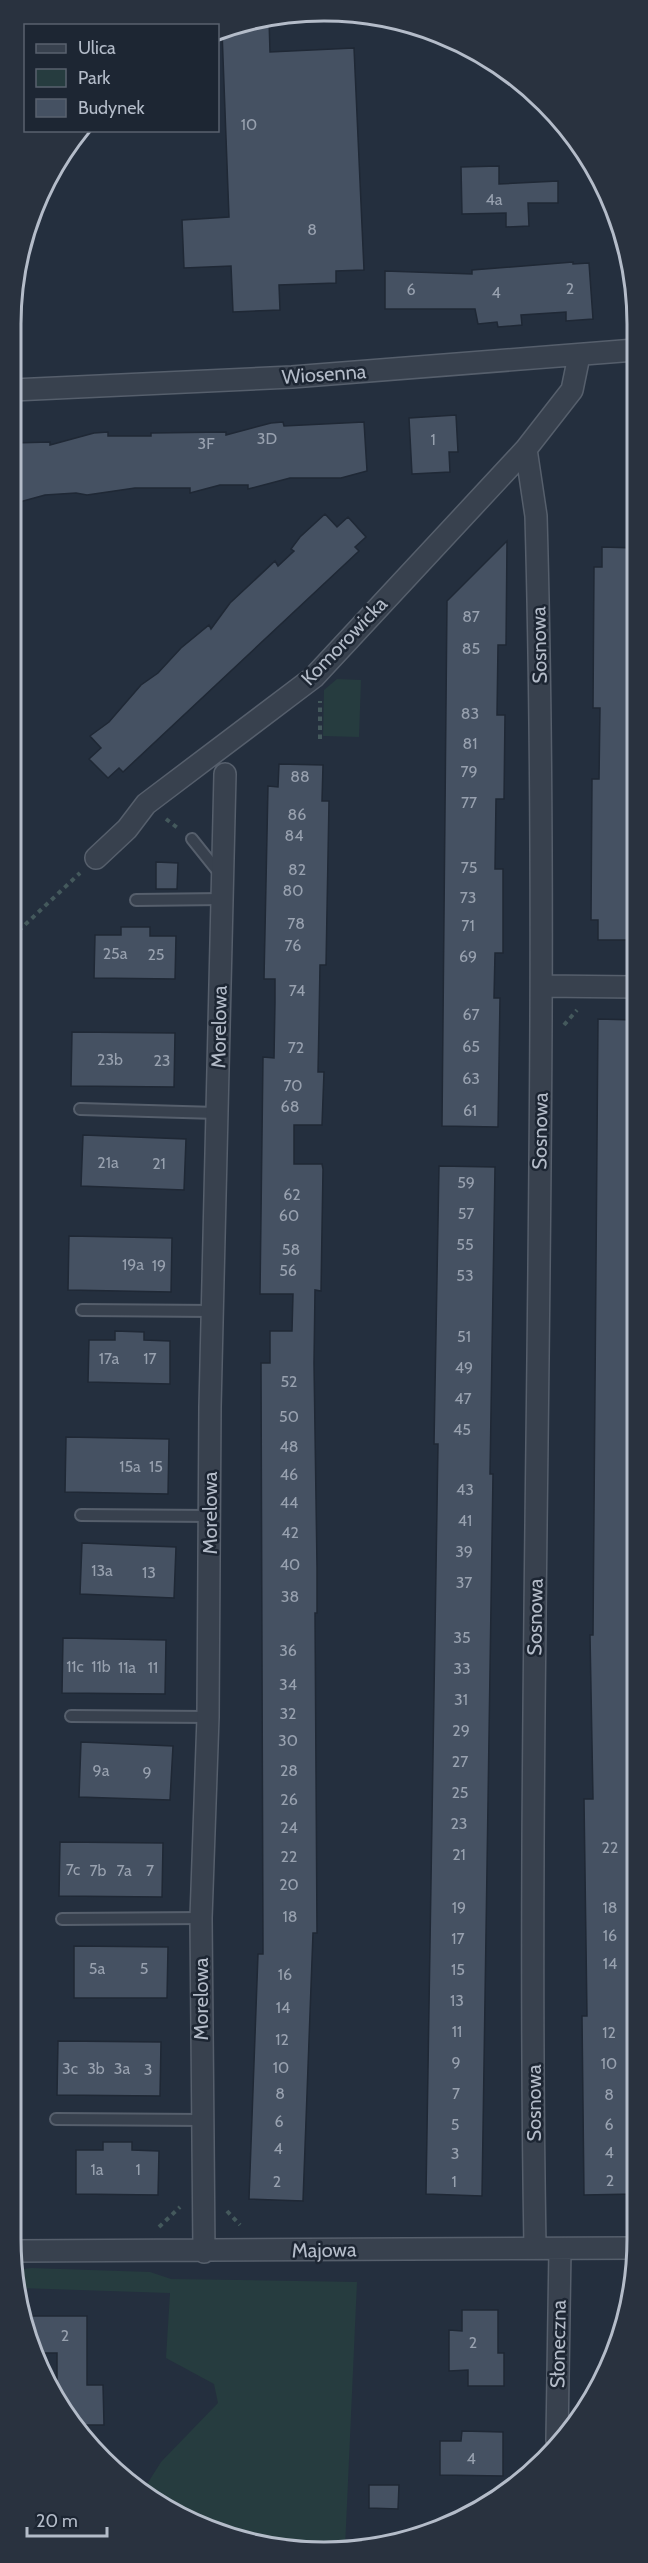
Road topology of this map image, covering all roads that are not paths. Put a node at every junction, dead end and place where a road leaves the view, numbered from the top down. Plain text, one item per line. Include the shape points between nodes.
1 (627, 351) edge
2 (579, 356) junction
3 (21, 390) edge
4 (526, 448) junction
5 (225, 774) dead end
6 (192, 839) road end
7 (96, 858) road end
8 (222, 876) junction
9 (223, 899) junction
10 (136, 900) dead end
11 (542, 986) junction
12 (627, 987) edge
13 (80, 1109) dead end
14 (217, 1113) junction
15 (82, 1310) dead end
16 (213, 1311) junction
17 (81, 1515) dead end
18 (210, 1516) junction
19 (71, 1716) dead end
20 (208, 1717) junction
21 (201, 1918) junction
22 (62, 1919) dead end
23 (56, 2119) dead end
24 (202, 2120) junction
25 (535, 2247) junction
26 (627, 2248) edge
27 (560, 2249) junction
28 (22, 2251) edge
29 (204, 2252) junction
30 (557, 2432) edge

1 - 2 street, Wiosenna
2 - 3 street, Wiosenna via 292,377
2 - 4 street, Komorowicka via 572,390
4 - 7 street, Komorowicka via 314,677 146,804 127,829
4 - 11 street, Sosnowa via 536,516
5 - 8 street, Morelowa
6 - 8 lane
8 - 9 street, Morelowa
9 - 10 lane
9 - 14 street, Morelowa
11 - 12 street
11 - 25 street, Sosnowa via 534,1811
13 - 14 lane
14 - 16 street, Morelowa
15 - 16 lane
16 - 18 street, Morelowa
17 - 18 lane
18 - 20 street, Morelowa
19 - 20 lane
20 - 21 street, Morelowa
21 - 22 lane
21 - 24 street, Morelowa
23 - 24 lane
24 - 29 street, Morelowa
25 - 27 street, Majowa
25 - 29 street, Majowa
26 - 27 street, Majowa
27 - 30 street, Słoneczna
28 - 29 street, Majowa

